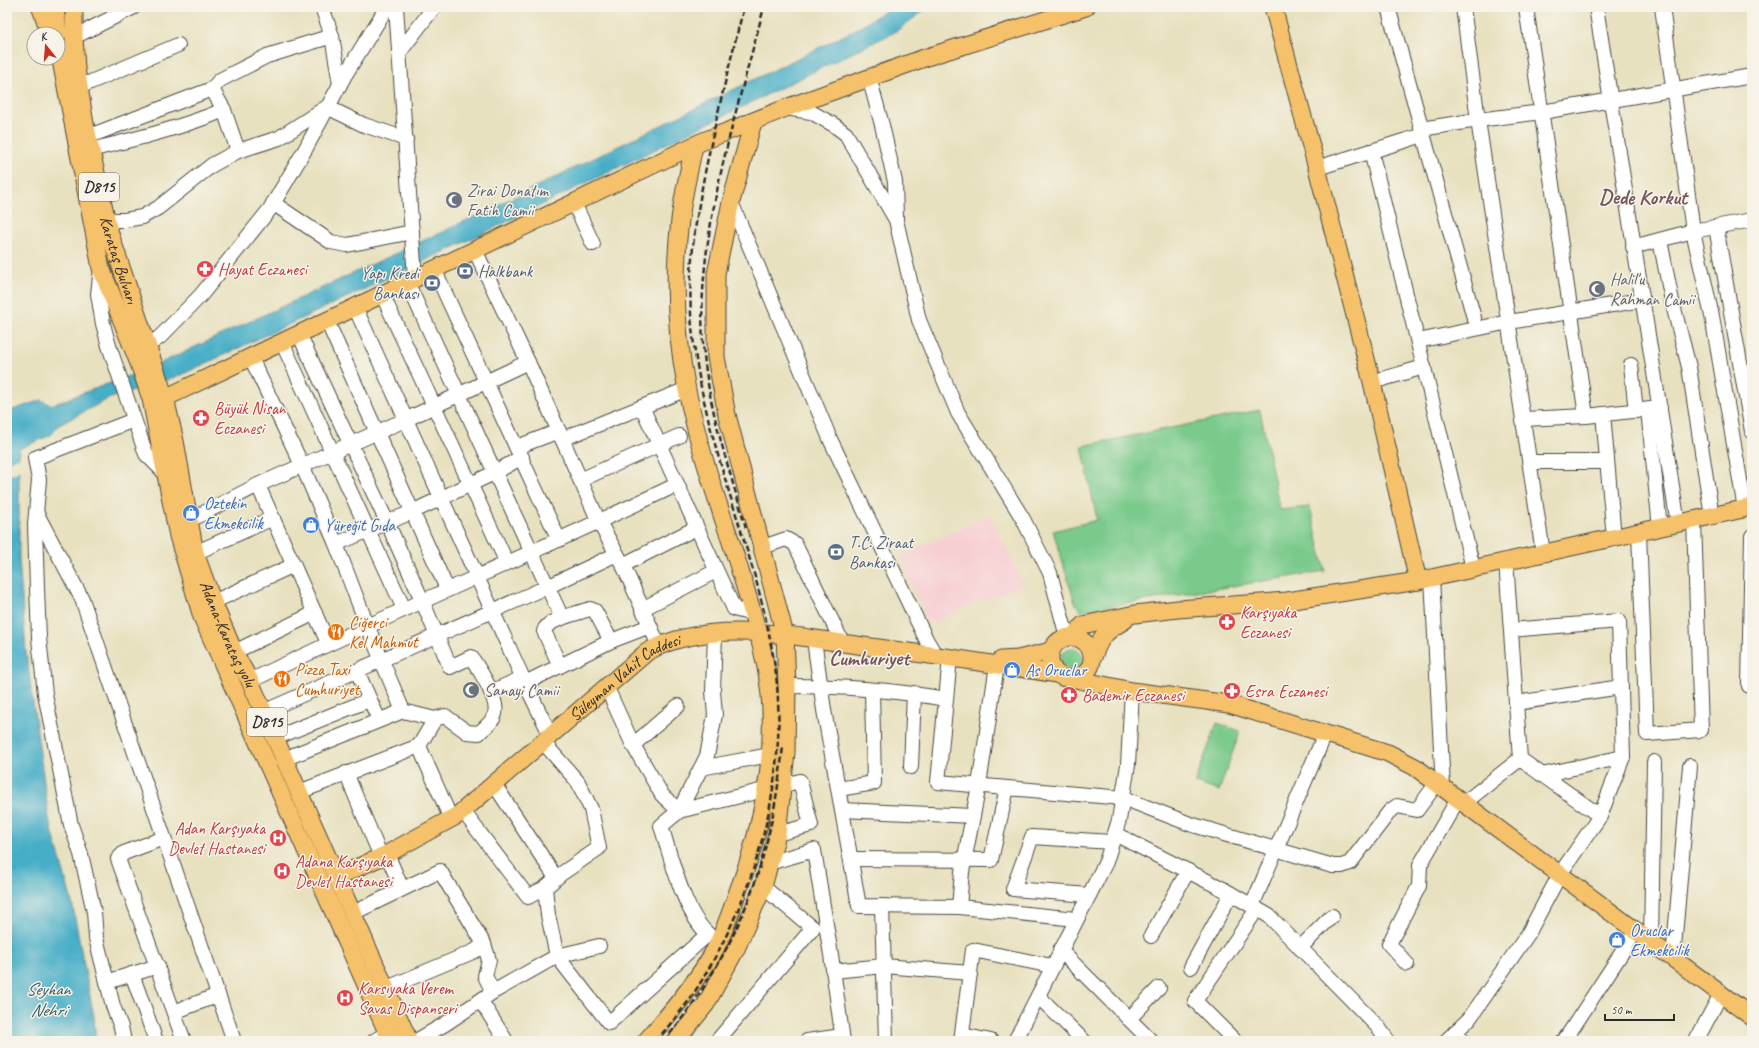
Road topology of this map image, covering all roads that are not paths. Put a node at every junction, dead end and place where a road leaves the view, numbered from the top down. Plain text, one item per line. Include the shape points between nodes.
1 (42, 7) edge
2 (55, 7) edge
3 (74, 7) edge
4 (134, 7) edge
5 (322, 7) edge
6 (387, 7) edge
7 (396, 7) edge
8 (434, 7) edge
9 (1086, 7) edge
10 (1273, 7) edge
11 (1388, 7) edge
12 (1463, 7) edge
13 (1526, 7) edge
14 (1596, 7) edge
15 (1662, 7) edge
16 (49, 26) edge
17 (59, 26) edge
18 (66, 30) edge
19 (332, 36) junction
20 (66, 40) edge
21 (178, 45) dead end
22 (66, 53) edge
23 (399, 53) junction
24 (66, 65) edge
25 (1752, 76) edge
26 (869, 77) junction
27 (340, 84) junction
28 (79, 87) junction
29 (1674, 88) junction
30 (212, 89) junction
31 (1610, 101) junction
32 (328, 107) junction
33 (786, 108) junction
34 (224, 110) junction
35 (1542, 112) junction
36 (1478, 120) junction
37 (753, 122) junction
38 (1422, 132) junction
39 (406, 139) junction
40 (89, 143) junction
41 (694, 146) junction
42 (238, 151) junction
43 (1371, 151) junction
44 (1317, 168) junction
45 (731, 202) junction
46 (273, 203) junction
47 (574, 203) junction
48 (106, 220) junction
49 (896, 220) junction
50 (1752, 220) edge
51 (1716, 227) junction
52 (1693, 231) junction
53 (412, 234) junction
54 (1660, 240) junction
55 (593, 244) dead end
56 (1633, 247) junction
57 (475, 250) junction
58 (101, 268) junction
59 (434, 269) junction
60 (412, 277) junction
61 (382, 294) junction
62 (1642, 300) junction
63 (355, 307) junction
64 (1571, 312) junction
65 (1474, 318) dead end
66 (327, 321) junction
67 (1509, 322) junction
68 (299, 334) junction
69 (1418, 341) junction
70 (282, 342) junction
71 (147, 357) junction
72 (251, 358) junction
73 (528, 362) junction
74 (1631, 365) dead end
75 (1424, 367) junction
76 (486, 382) junction
77 (1372, 382) junction
78 (687, 389) junction
79 (460, 394) junction
80 (159, 396) junction
81 (433, 407) junction
82 (642, 407) junction
83 (1648, 410) junction
84 (1603, 414) junction
85 (1586, 416) junction
86 (134, 420) junction
87 (405, 420) junction
88 (1524, 420) junction
89 (1752, 431) edge
90 (376, 432) junction
91 (560, 435) junction
92 (679, 436) dead end
93 (351, 443) junction
94 (659, 445) junction
95 (333, 451) junction
96 (519, 452) junction
97 (1530, 462) junction
98 (1607, 462) junction
99 (302, 465) junction
100 (496, 472) junction
101 (167, 475) junction
102 (580, 480) junction
103 (469, 484) junction
104 (258, 485) junction
105 (676, 485) junction
106 (442, 497) junction
107 (1748, 508) edge
108 (36, 511) junction
109 (412, 512) junction
110 (1712, 517) junction
111 (273, 518) junction
112 (188, 521) junction
113 (1694, 521) junction
114 (387, 522) junction
115 (599, 522) junction
116 (1678, 524) junction
117 (696, 528) junction
118 (1660, 528) junction
119 (369, 530) junction
120 (1639, 533) junction
121 (1752, 536) edge
122 (1614, 538) junction
123 (559, 540) junction
124 (336, 544) junction
125 (763, 547) junction
126 (532, 552) junction
127 (195, 553) junction
128 (1543, 553) junction
129 (620, 560) junction
130 (1506, 560) junction
131 (507, 562) junction
132 (294, 565) junction
133 (1473, 568) junction
134 (716, 570) junction
135 (477, 575) junction
136 (1425, 579) junction
137 (547, 587) junction
138 (447, 589) junction
139 (422, 600) junction
140 (213, 602) junction
141 (404, 608) junction
142 (642, 609) junction
143 (492, 610) junction
144 (315, 613) junction
145 (753, 614) junction
146 (1135, 614) junction
147 (562, 618) junction
148 (366, 625) junction
149 (650, 626) junction
150 (1511, 630) junction
151 (758, 632) junction
152 (714, 634) junction
153 (785, 635) junction
154 (436, 636) junction
155 (1070, 637) junction
156 (814, 640) junction
157 (611, 641) junction
158 (328, 643) junction
159 (843, 644) junction
160 (660, 646) junction
161 (1051, 651) junction
162 (234, 652) junction
163 (950, 658) junction
164 (1092, 659) junction
165 (381, 660) junction
166 (997, 665) junction
167 (560, 666) junction
168 (357, 671) junction
169 (1057, 674) junction
170 (1075, 679) junction
171 (250, 681) junction
172 (524, 681) junction
173 (787, 686) junction
174 (821, 686) junction
175 (1752, 686) edge
176 (1621, 687) junction
177 (607, 688) junction
178 (872, 690) junction
179 (491, 692) junction
180 (1132, 692) junction
181 (914, 694) junction
182 (1164, 695) junction
183 (946, 699) junction
184 (370, 700) junction
185 (1516, 703) junction
186 (678, 706) dead end
187 (403, 711) junction
188 (263, 712) junction
189 (379, 720) junction
190 (435, 720) junction
191 (1326, 734) junction
192 (275, 738) junction
193 (547, 739) junction
194 (632, 745) junction
195 (419, 746) junction
196 (786, 752) junction
197 (769, 754) junction
198 (1623, 757) junction
199 (284, 759) junction
200 (1520, 759) junction
201 (1654, 762) dead end
202 (1690, 766) dead end
203 (701, 768) junction
204 (911, 768) dead end
205 (346, 773) junction
206 (1542, 775) junction
207 (494, 784) junction
208 (979, 785) junction
209 (1440, 785) junction
210 (774, 786) junction
211 (1006, 788) junction
212 (839, 789) junction
213 (299, 792) junction
214 (1123, 798) junction
215 (1461, 801) junction
216 (842, 810) junction
217 (679, 811) junction
218 (457, 815) junction
219 (973, 816) junction
220 (1600, 816) junction
221 (777, 834) junction
222 (164, 838) junction
223 (1113, 838) junction
224 (1276, 850) junction
225 (384, 856) junction
226 (851, 859) junction
227 (964, 859) junction
228 (769, 862) junction
229 (1188, 871) junction
230 (1560, 874) junction
231 (337, 877) junction
232 (556, 878) junction
233 (763, 887) junction
234 (545, 888) junction
235 (402, 889) junction
236 (1231, 894) junction
237 (1089, 895) junction
238 (882, 906) junction
239 (959, 907) junction
240 (1255, 908) junction
241 (353, 913) junction
242 (1332, 916) dead end
243 (1076, 919) junction
244 (1636, 931) junction
245 (1151, 936) dead end
246 (1652, 942) junction
247 (484, 944) junction
248 (599, 946) dead end
249 (1300, 948) junction
250 (1060, 950) junction
251 (557, 956) junction
252 (1673, 958) junction
253 (1407, 964) dead end
254 (158, 966) junction
255 (884, 966) junction
256 (1052, 966) junction
257 (1191, 967) dead end
258 (833, 971) junction
259 (970, 973) junction
260 (132, 974) junction
261 (107, 982) junction
262 (387, 988) junction
263 (1159, 988) dead end
264 (493, 992) junction
265 (1721, 994) junction
266 (218, 996) junction
267 (1038, 996) junction
268 (481, 1001) junction
269 (174, 1012) junction
270 (1752, 1017) edge
271 (1129, 1018) junction
272 (384, 1038) edge
273 (961, 1038) edge
274 (1455, 1038) edge
275 (842, 1039) edge
276 (124, 1041) edge
277 (156, 1041) edge
278 (184, 1041) edge
279 (234, 1041) edge
280 (409, 1041) edge
281 (416, 1041) edge
282 (506, 1041) edge
283 (646, 1041) edge
284 (676, 1041) edge
285 (717, 1041) edge
286 (807, 1041) edge
287 (886, 1041) edge
288 (991, 1041) edge
289 (1016, 1041) edge
290 (1084, 1041) edge
291 (1151, 1041) edge
292 (1235, 1041) edge
293 (1388, 1041) edge
294 (1564, 1041) edge
295 (1696, 1041) edge

1 - 16 highway
2 - 17 main road, Karataş Bulvarı / D815
3 - 18 main road, Karataş Bulvarı / D815
4 - 20 street
5 - 19 street
6 - 27 street
7 - 23 street
8 - 23 street
9 - 26 main road
10 - 44 main road
11 - 38 street
12 - 36 street
13 - 35 street
14 - 31 street
15 - 29 street
19 - 27 street
19 - 30 street via 267,56 220,80
21 - 28 street
22 - 28 main road, Karataş Bulvarı / D815
23 - 39 street
24 - 58 main road, Karataş Bulvarı / D815
25 - 29 street
26 - 33 main road
26 - 49 street via 895,182
27 - 32 street
28 - 40 main road, Karataş Bulvarı / D815
29 - 31 street
29 - 52 street
30 - 34 street
30 - 40 street
31 - 35 street
31 - 56 street
32 - 39 street via 364,125
32 - 42 street via 279,138
32 - 46 street
33 - 37 main road
33 - 49 street via 811,112 846,134
34 - 40 street via 162,132
34 - 42 street
35 - 36 street
35 - 64 street
36 - 38 street
36 - 67 street
37 - 41 main road
37 - 45 main road
38 - 43 street
38 - 65 street
39 - 53 street
40 - 48 main road, Karataş Bulvarı / D815
41 - 47 main road
41 - 78 main road via 680,220 676,278 680,342
42 - 48 street via 212,165 158,208 142,217
43 - 44 street
43 - 69 street
44 - 77 main road
45 - 125 main road via 716,274 716,357 727,415
45 - 163 street via 831,440 926,639
46 - 53 street via 331,242 347,245
46 - 71 street via 201,295 160,337
47 - 55 street
47 - 57 main road
48 - 71 main road, Karataş Bulvarı / D815
49 - 155 street via 919,320 958,413 1023,519 1050,573
50 - 51 street
51 - 52 street
51 - 89 street
52 - 54 street
52 - 107 street via 1712,316
53 - 60 street
54 - 56 street
54 - 110 street via 1672,302 1689,367
56 - 62 street
57 - 59 main road
57 - 73 street
58 - 71 main road, Karataş Bulvarı / D815
58 - 86 street via 98,294 103,324
59 - 60 main road
59 - 76 street
60 - 61 main road
60 - 79 street
61 - 63 main road
61 - 81 street
62 - 64 street
62 - 83 street
63 - 66 main road
63 - 87 street
64 - 67 street
64 - 85 street
66 - 68 main road
66 - 90 street
67 - 69 street
67 - 88 street
68 - 70 main road
68 - 93 street
69 - 75 street
70 - 72 main road
70 - 95 street
71 - 80 main road, Karataş Bulvarı / D815
72 - 80 main road
72 - 99 street
73 - 76 street
73 - 91 street
74 - 83 street
75 - 77 street
75 - 133 street
76 - 79 street
76 - 96 street
77 - 136 main road
78 - 82 street
78 - 145 main road via 708,471
79 - 81 street
79 - 100 street
80 - 101 main road, Adana-Karataş yolu / D815
80 - 112 main road, Adana-Karataş yolu / D815 via 175,441
81 - 87 street
81 - 103 street
82 - 91 street
82 - 94 street
83 - 84 street
83 - 116 street
83 - 118 street
84 - 85 street
84 - 98 street
85 - 88 street
86 - 101 street via 146,454
86 - 108 street via 35,458 39,480
87 - 90 street
87 - 106 street
88 - 97 street
90 - 93 street
90 - 109 street
91 - 96 street
91 - 102 street
92 - 94 street
93 - 95 street
93 - 114 street
94 - 102 street
94 - 105 street
95 - 99 street
95 - 119 street
96 - 100 street
96 - 123 street
97 - 98 street
97 - 128 street
98 - 122 street
99 - 104 street
99 - 124 street
100 - 103 street
100 - 126 street
101 - 272 main road, Adana-Karataş yolu / D815 via 170,505 202,617
102 - 115 street
103 - 106 street
103 - 131 street
104 - 111 street
104 - 112 street
105 - 115 street
105 - 117 street
106 - 109 street
106 - 135 street
107 - 110 main road
108 - 222 street via 82,599
108 - 261 street via 39,638 45,694 71,825 81,854 94,912 96,938
109 - 114 street
109 - 138 street
110 - 113 main road
111 - 127 street
111 - 132 street
112 - 127 main road, Adana-Karataş yolu / D815
113 - 116 main road
113 - 120 street via 1701,730 1647,734
114 - 119 street
114 - 139 street
115 - 123 street
115 - 129 street
116 - 118 main road
117 - 129 street
117 - 134 street
118 - 120 main road
119 - 124 street
119 - 141 street
120 - 122 main road
121 - 175 street via 1749,686
122 - 128 main road
123 - 126 street
124 - 148 street
125 - 153 main road
125 - 159 street via 786,539 795,544
126 - 131 street
126 - 137 street
127 - 140 main road, Adana-Karataş yolu / D815
128 - 130 main road
129 - 137 street
129 - 142 street
130 - 133 main road
130 - 150 street
131 - 135 street
132 - 140 street
132 - 144 street
133 - 136 main road
134 - 142 street
134 - 145 street via 734,609
135 - 138 street
135 - 143 street
136 - 146 main road via 1287,601
136 - 209 street
137 - 143 street
137 - 147 street
138 - 139 street
139 - 141 street
139 - 154 street
140 - 162 main road, Adana-Karataş yolu / D815
141 - 148 street
142 - 149 street
143 - 154 street
143 - 172 street
144 - 158 street
144 - 162 street
145 - 151 main road
146 - 155 main road via 1083,625
146 - 164 main road via 1107,631 1099,640
147 - 157 street via 590,610 595,611
147 - 167 street via 545,626 544,631
148 - 158 street
148 - 165 street
149 - 157 street
149 - 160 street
150 - 176 street via 1619,621
150 - 185 street
151 - 152 main road, Süleyman Vahit Caddesi
151 - 153 main road, Süleyman Vahit Caddesi
151 - 197 main road via 770,693
152 - 160 main road, Süleyman Vahit Caddesi via 694,635
152 - 203 street via 715,714 708,756
153 - 156 main road, Süleyman Vahit Caddesi
153 - 173 main road
154 - 165 street
154 - 179 street via 450,667 471,657
155 - 161 main road via 1055,644
155 - 164 main road via 1079,638 1088,646
156 - 159 main road, Süleyman Vahit Caddesi
156 - 174 street
157 - 167 street
158 - 171 street
159 - 163 main road, Süleyman Vahit Caddesi
160 - 177 main road, Süleyman Vahit Caddesi via 648,652
161 - 163 main road via 1006,661
161 - 169 main road via 1050,664
162 - 171 main road, Adana-Karataş yolu / D815
163 - 166 main road
163 - 183 street
164 - 170 main road via 1086,674
164 - 182 main road via 1112,679
165 - 168 street
165 - 187 street
166 - 169 main road
166 - 208 street
167 - 172 street
168 - 184 street
168 - 188 street
169 - 170 main road via 1069,680
170 - 180 main road
171 - 188 main road, Adana-Karataş yolu / D815
172 - 179 street
172 - 193 street
173 - 174 street
173 - 196 main road
174 - 178 street
174 - 212 street
176 - 185 street
176 - 198 street
177 - 193 main road, Süleyman Vahit Caddesi
177 - 194 street
178 - 181 street
178 - 212 street via 874,783
179 - 190 street via 496,712 492,722 479,733 467,732 445,716
180 - 182 main road
180 - 214 street via 1128,765
181 - 183 street
181 - 204 street
182 - 191 main road via 1229,704
183 - 208 street via 938,782
184 - 189 street
184 - 192 street
185 - 200 street
186 - 194 street
187 - 189 street
187 - 190 street
188 - 192 main road, Adana-Karataş yolu / D815
189 - 199 street
190 - 195 street
191 - 209 main road via 1388,753 1415,767
191 - 224 street
192 - 199 main road, Adana-Karataş yolu / D815
193 - 207 main road, Süleyman Vahit Caddesi
193 - 232 street via 578,782 591,809 600,848
194 - 217 street via 662,795
195 - 205 street
195 - 218 street
196 - 197 street
196 - 210 main road
197 - 203 street
197 - 210 main road
198 - 206 street
198 - 220 street
199 - 213 main road, Adana-Karataş yolu / D815
200 - 206 street
200 - 215 street
201 - 246 street
202 - 252 street
203 - 217 street
205 - 213 street
205 - 225 street
206 - 220 street
207 - 218 main road, Süleyman Vahit Caddesi
207 - 232 street
208 - 211 street
208 - 219 street
209 - 215 main road
209 - 224 street via 1417,810 1397,806 1390,811 1350,862 1342,866 1333,866
210 - 217 street
210 - 221 main road
210 - 221 street via 800,781 812,825
210 - 283 main road via 752,856 712,954 669,1015
211 - 214 street
211 - 227 street via 991,860
212 - 216 street
213 - 231 main road, Adana-Karataş yolu / D815
214 - 223 street
214 - 224 street via 1190,824
215 - 230 main road
215 - 253 street via 1420,865 1419,886 1389,944
216 - 219 street
216 - 226 street
217 - 251 street via 661,826 690,911 708,934 609,1023
218 - 225 main road, Süleyman Vahit Caddesi
218 - 234 street via 528,897
219 - 227 street
220 - 230 street
221 - 228 main road
222 - 254 street via 124,853 118,859
222 - 266 street
223 - 229 street
223 - 237 street via 1106,862
223 - 237 street via 1032,837 1013,889
224 - 240 street
225 - 231 main road, Süleyman Vahit Caddesi
225 - 235 street
226 - 227 street
226 - 238 street via 859,906
227 - 239 street
228 - 233 main road
228 - 258 street via 814,850
229 - 236 street
229 - 245 street
230 - 244 main road
230 - 274 street via 1528,934
231 - 241 main road, Adana-Karataş yolu / D815
232 - 234 street
233 - 284 main road via 736,949 706,1004
233 - 285 street via 813,928
234 - 251 street
235 - 241 street
235 - 247 street via 440,870
236 - 240 street
236 - 257 street
237 - 243 street
238 - 239 street
238 - 255 street
239 - 243 street
240 - 249 street via 1269,916
240 - 292 street via 1195,1002
241 - 262 main road, Adana-Karataş yolu / D815
242 - 249 street
243 - 250 street
244 - 246 main road
244 - 294 street
246 - 252 main road
247 - 262 street via 474,951
247 - 264 street via 489,960 485,976
248 - 251 street
249 - 293 street via 1379,1028
250 - 256 street
250 - 271 street
251 - 264 street
252 - 265 main road
254 - 260 street
254 - 269 street
255 - 258 street
255 - 259 street
255 - 287 street
256 - 259 street via 973,950
256 - 267 street
258 - 275 street
259 - 273 street
260 - 261 street
260 - 277 street
261 - 276 street
262 - 280 main road, Adana-Karataş yolu / D815
263 - 271 street
264 - 268 street
265 - 270 main road
265 - 295 street
266 - 269 street
266 - 279 street
267 - 289 street
267 - 290 street
268 - 281 street
268 - 282 street
269 - 278 street
271 - 291 street
273 - 288 street
275 - 286 street

